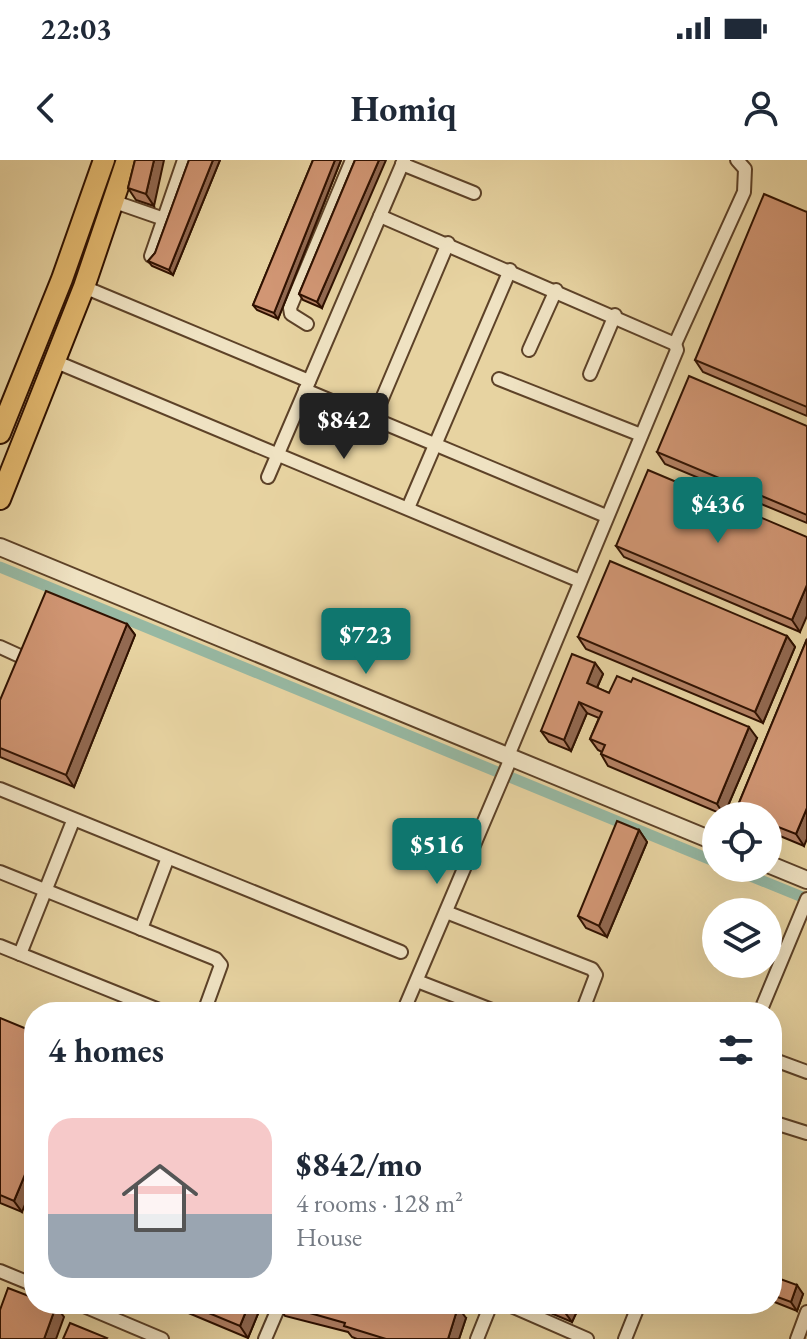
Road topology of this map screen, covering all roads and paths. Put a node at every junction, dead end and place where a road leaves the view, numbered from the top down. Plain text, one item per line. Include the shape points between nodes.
1 (104, 160) edge
2 (127, 160) edge
3 (184, 160) edge
4 (352, 160) edge
5 (737, 160) edge
6 (403, 162) edge
7 (474, 193) dead end
8 (115, 202) junction
9 (380, 216) junction
10 (164, 219) junction
11 (448, 243) junction
12 (151, 256) edge
13 (510, 270) junction
14 (84, 287) junction
15 (556, 290) junction
16 (615, 315) junction
17 (307, 324) dead end
18 (675, 344) junction
19 (529, 350) dead end
20 (54, 361) junction
21 (590, 374) dead end
22 (499, 379) dead end
23 (307, 386) junction
24 (373, 420) junction
25 (0, 433) edge
26 (641, 435) junction
27 (435, 445) junction
28 (278, 453) junction
29 (268, 477) dead end
30 (0, 499) edge
31 (408, 508) junction
32 (606, 516) junction
33 (0, 547) edge
34 (580, 581) junction
35 (28, 642) edge
36 (0, 647) edge
37 (22, 657) junction
38 (17, 670) edge
39 (508, 764) junction
40 (0, 789) edge
41 (73, 821) junction
42 (702, 837) edge
43 (167, 860) junction
44 (782, 870) edge
45 (0, 872) edge
46 (807, 880) edge
47 (45, 890) junction
48 (806, 900) edge
49 (446, 912) junction
50 (141, 929) junction
51 (0, 946) edge
52 (401, 952) dead end
53 (20, 954) junction
54 (417, 981) junction
55 (139, 1002) edge
56 (208, 1002) edge
57 (408, 1002) edge
58 (471, 1002) edge
59 (586, 1002) edge
60 (764, 1002) edge
61 (782, 1063) edge
62 (807, 1072) edge
63 (782, 1125) edge
64 (807, 1133) edge
65 (0, 1271) edge
66 (24, 1281) edge
67 (807, 1312) edge
68 (103, 1314) edge
69 (276, 1314) edge
70 (487, 1314) edge
71 (530, 1314) edge
72 (635, 1314) edge
73 (162, 1339) edge
74 (265, 1339) edge
75 (477, 1339) edge
76 (587, 1339) edge
77 (625, 1339) edge
78 (797, 1339) edge

1 - 25 main road
2 - 8 main road
3 - 10 street
4 - 17 street via 290,308
5 - 18 street via 745,169 744,192
6 - 7 street
6 - 9 street
8 - 10 street
8 - 14 main road
9 - 11 street
9 - 23 street
10 - 12 street
11 - 13 street
11 - 24 street
13 - 15 street
13 - 27 street
14 - 20 main road
14 - 23 street
15 - 16 street
15 - 19 street
16 - 18 street
16 - 21 street
18 - 26 street
20 - 28 street
20 - 30 main road
22 - 26 street
23 - 24 street
23 - 28 street
24 - 27 street
26 - 32 street
27 - 31 street
27 - 32 street
28 - 29 street
28 - 31 street
31 - 34 street
32 - 34 street
33 - 39 street
34 - 39 street
35 - 37 street
36 - 37 street
37 - 38 street
39 - 42 street
39 - 49 street
40 - 41 street
41 - 43 street
41 - 47 street
43 - 50 street
43 - 52 street
44 - 46 street
45 - 47 street
47 - 50 street
47 - 53 street
48 - 60 street
49 - 54 street
49 - 59 street via 592,969 596,975
50 - 56 street via 221,965
51 - 53 street
53 - 55 street
54 - 57 street
54 - 58 street
61 - 62 street
63 - 64 street
65 - 66 street
67 - 78 street
68 - 73 street
69 - 74 street
70 - 75 street
71 - 76 street
72 - 77 street

